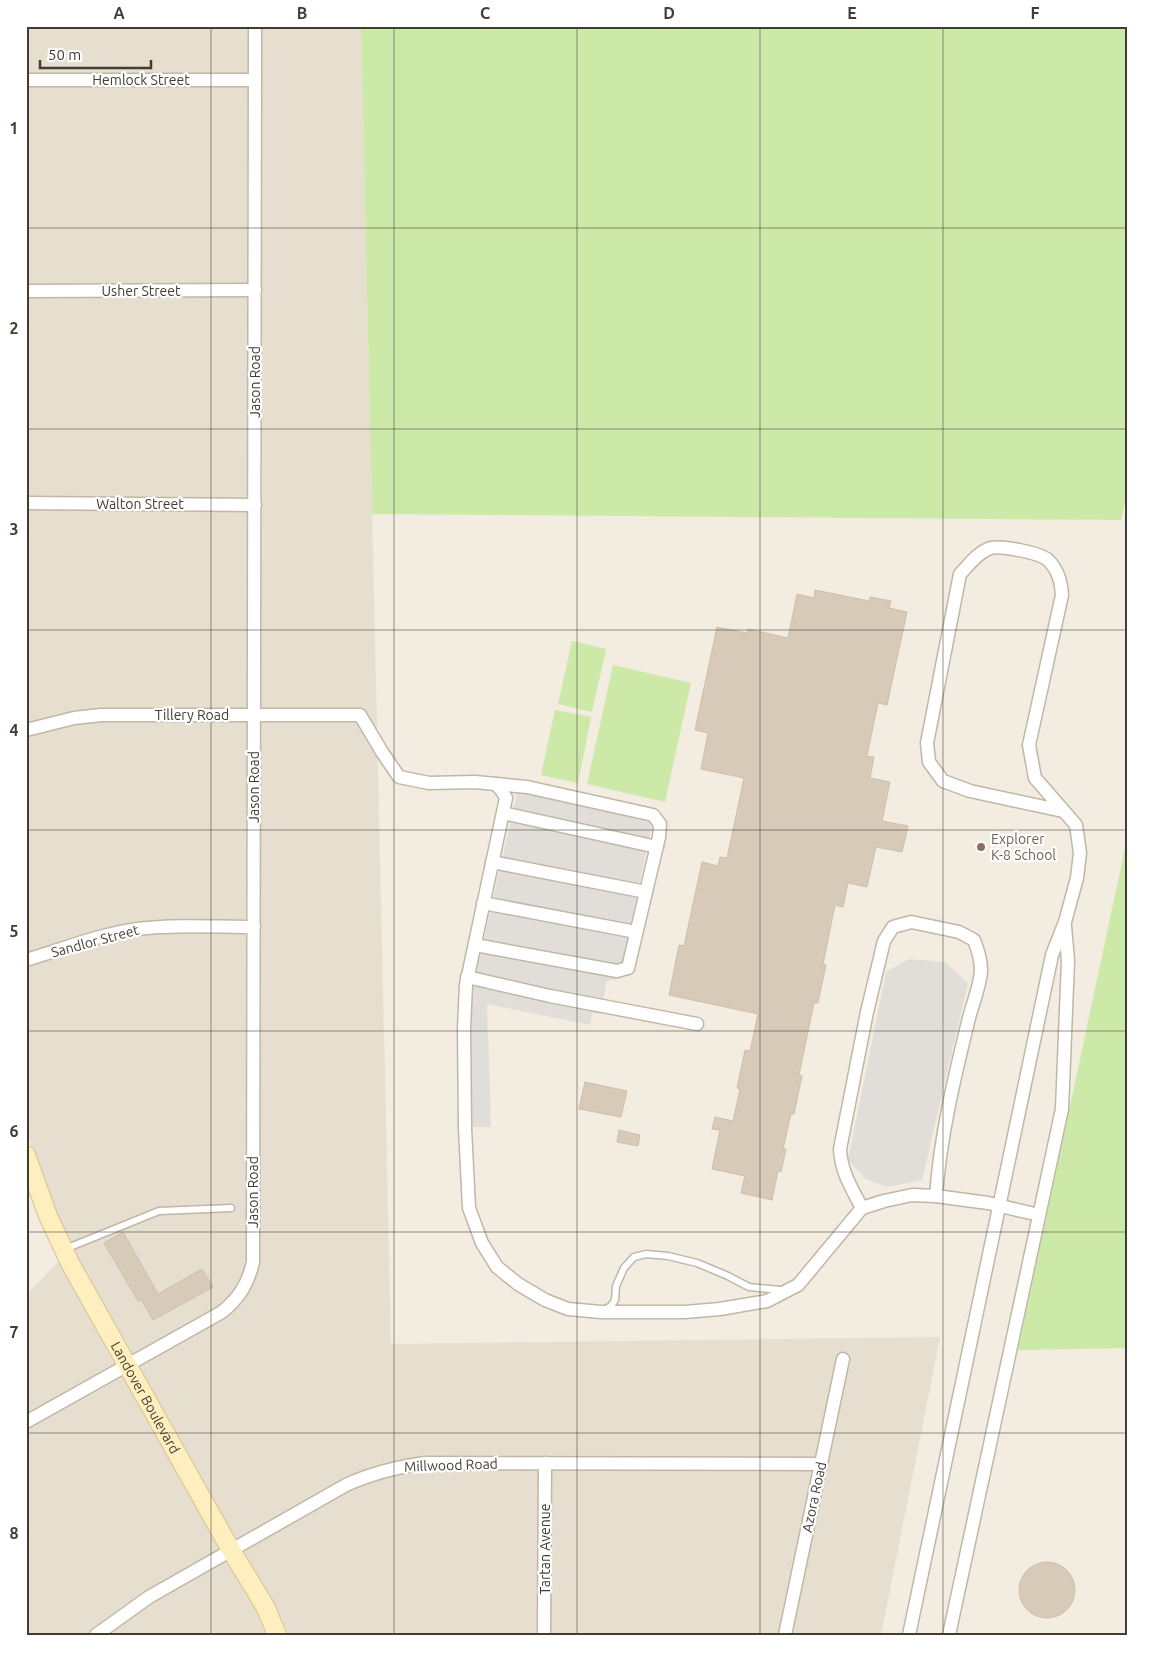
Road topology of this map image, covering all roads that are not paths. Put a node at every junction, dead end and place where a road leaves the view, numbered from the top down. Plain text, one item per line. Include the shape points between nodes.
1 (255, 26) edge
2 (26, 80) edge
3 (255, 80) junction
4 (255, 290) junction
5 (26, 291) edge
6 (26, 503) edge
7 (255, 504) junction
8 (254, 715) junction
9 (26, 730) edge
10 (496, 784) junction
11 (1063, 811) junction
12 (503, 813) junction
13 (657, 847) junction
14 (492, 862) junction
15 (646, 892) junction
16 (484, 903) junction
17 (1065, 922) junction
18 (254, 927) junction
19 (636, 932) junction
20 (475, 945) junction
21 (26, 960) edge
22 (468, 977) junction
23 (697, 1024) dead end
24 (26, 1156) edge
25 (936, 1196) junction
26 (1000, 1206) junction
27 (231, 1208) dead end
28 (862, 1208) junction
29 (1039, 1215) junction
30 (64, 1250) junction
31 (787, 1290) junction
32 (601, 1312) junction
33 (843, 1359) dead end
34 (127, 1366) junction
35 (26, 1422) edge
36 (545, 1463) junction
37 (821, 1464) junction
38 (231, 1550) junction
39 (97, 1634) edge
40 (278, 1635) edge
41 (544, 1635) edge
42 (784, 1635) edge
43 (909, 1635) edge
44 (949, 1635) edge

1 - 3 street, Jason Road
2 - 3 street, Hemlock Street
3 - 4 street, Jason Road
4 - 5 street, Usher Street
4 - 7 street, Jason Road
6 - 7 street, Walton Street
7 - 8 street, Jason Road
8 - 9 street, Tillery Road via 101,715
8 - 10 street, Tillery Road via 360,715 399,777 429,783
8 - 18 street, Jason Road
10 - 12 street via 506,798
10 - 13 street via 527,787 653,815 660,824
11 - 11 street via 1035,778 1029,744 1062,595 1061,581 1046,559 1010,548 990,548 976,556 960,574 926,743 929,762 943,782
11 - 17 street via 1076,825 1080,853
12 - 13 street
12 - 14 street
13 - 15 street
14 - 15 street
14 - 16 street
15 - 19 street
16 - 19 street
16 - 20 street
17 - 26 street via 1052,955
17 - 29 street via 1068,961 1062,1109
18 - 21 street, Sandlor Street via 164,926 137,929
18 - 34 street, Jason Road via 253,1262 249,1278 238,1297 222,1312
19 - 20 street via 628,968 617,971
20 - 22 street
22 - 23 street
22 - 32 street via 464,1028 469,1208 482,1243 497,1267 544,1300 568,1309
24 - 30 street, Landover Boulevard
25 - 26 street
25 - 28 street via 912,1195
25 - 28 street via 948,1115 981,972 974,940 959,932 910,922 892,928 884,941 840,1149 847,1180
26 - 29 street
26 - 43 street
27 - 30 lane via 159,1210
28 - 31 street via 798,1285
29 - 44 street
30 - 34 street, Landover Boulevard
31 - 32 street via 768,1301 720,1310
31 - 32 lane via 749,1287 697,1263 646,1254 634,1257 624,1268 616,1286 615,1300
33 - 37 street, Azora Road
34 - 35 street, Jason Road
34 - 38 street, Landover Boulevard
36 - 37 street, Millwood Road
36 - 38 street, Millwood Road via 398,1466 346,1485
36 - 41 street, Tartan Avenue
37 - 42 street, Azora Road
38 - 39 street, Millwood Road via 149,1596
38 - 40 street, Landover Boulevard via 266,1608

